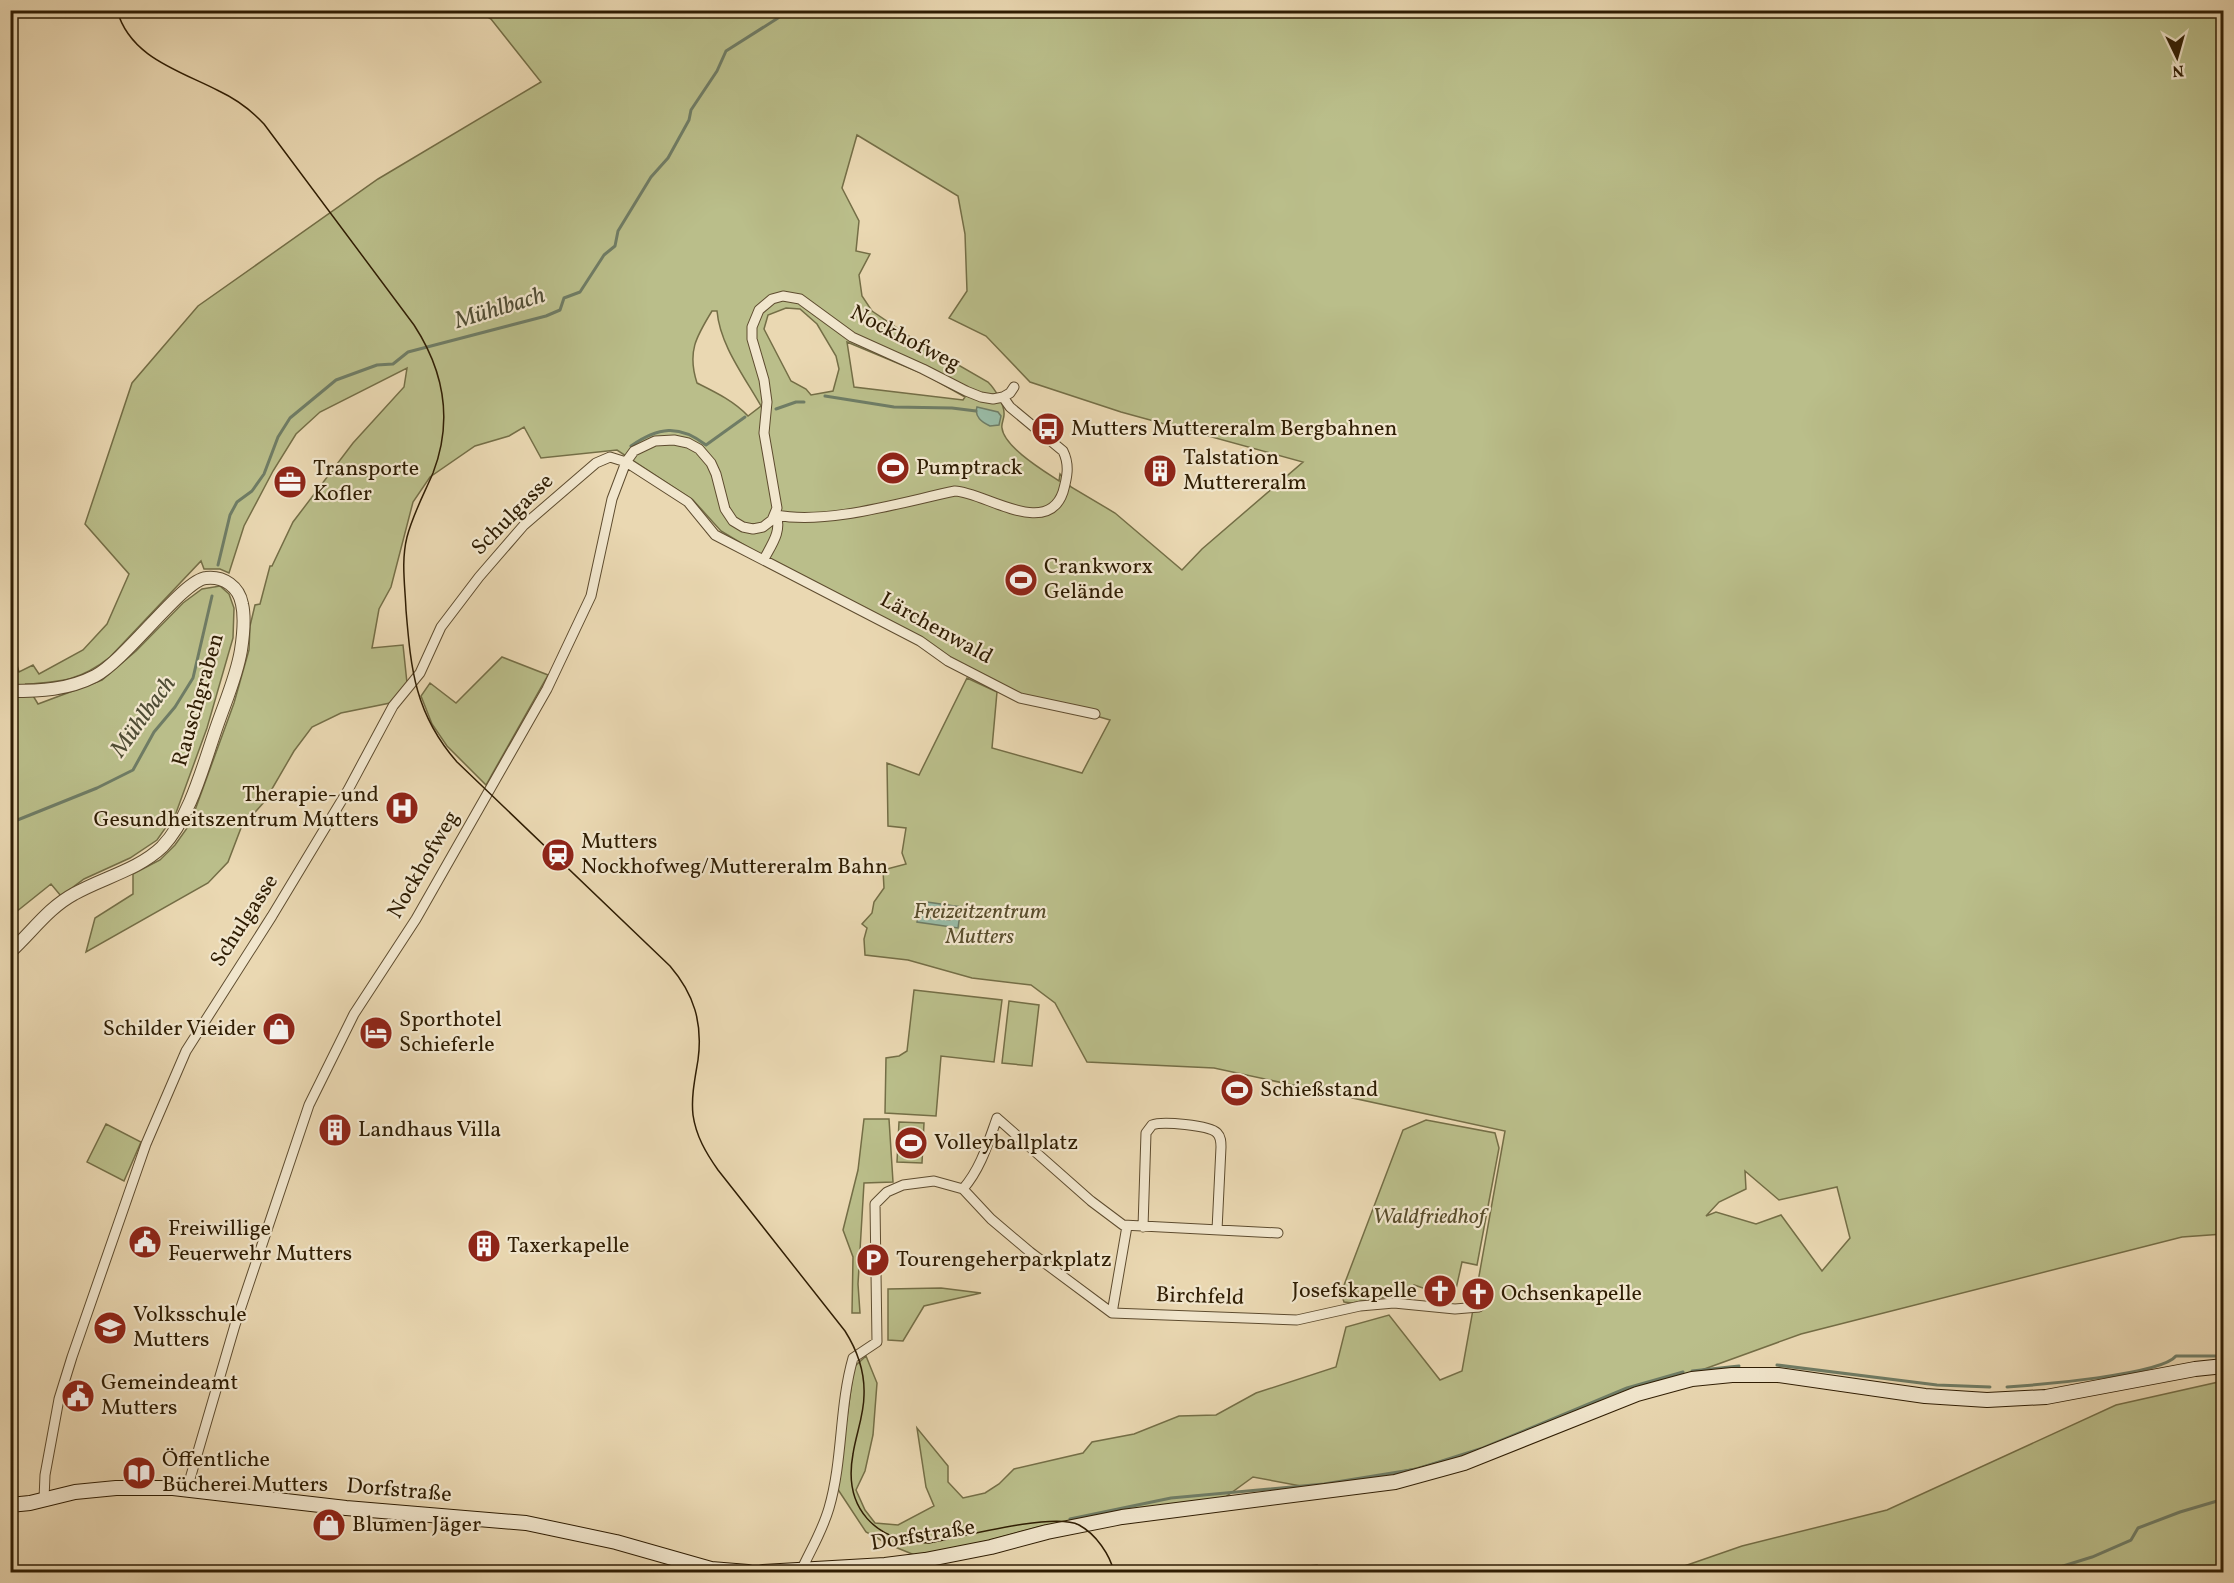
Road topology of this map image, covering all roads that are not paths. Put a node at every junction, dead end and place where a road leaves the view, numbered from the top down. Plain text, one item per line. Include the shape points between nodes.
1 (1014, 387) dead end
2 (1003, 397) junction
3 (626, 462) junction
4 (776, 515) junction
5 (764, 559) junction
6 (10, 691) edge
7 (1095, 714) dead end
8 (10, 952) edge
9 (963, 1189) junction
10 (1127, 1226) junction
11 (1143, 1227) junction
12 (1217, 1230) junction
13 (1278, 1233) dead end
14 (1479, 1307) dead end
15 (1112, 1313) junction
16 (2223, 1366) edge
17 (187, 1490) junction
18 (44, 1499) junction
19 (10, 1505) edge
20 (801, 1571) junction
21 (748, 1572) edge
22 (763, 1572) edge

1 - 2 street
2 - 4 street via 1010,408 1063,451 1068,466 1061,496 1053,506 1038,512 1019,511 955,491 832,515
2 - 4 street, Nockhofweg via 981,398 852,337 800,299 772,299 755,315 751,331 767,402 764,433
3 - 4 street via 634,451 655,441 688,443 704,453 713,467 725,509 733,521 758,529
3 - 5 street, Lärchenwald via 688,502 715,535
3 - 17 street, Nockhofweg via 612,499 591,596 548,689 416,919 354,1014 309,1105 235,1324
3 - 18 street, Schulgasse via 610,457 600,460 524,525 441,627 420,673 393,706 348,790 187,1049 146,1144 72,1357 58,1407
4 - 5 street via 777,534
5 - 7 street, Lärchenwald via 1020,698
6 - 8 street, Rauschgraben via 59,688 96,676 138,640 196,580 214,578 236,589 243,610 241,650 198,778 173,834 143,861 72,895 45,915
9 - 10 street via 983,1157 997,1118 1091,1201
9 - 15 street via 1030,1252
9 - 20 street via 934,1181 903,1185 887,1192 875,1204 877,1342 853,1358 830,1507
10 - 11 street
10 - 15 street
11 - 12 street
11 - 12 street via 1146,1133 1152,1125 1165,1123 1208,1129 1220,1137
12 - 13 street
14 - 15 street, Birchfeld via 1455,1309 1394,1303 1297,1320
16 - 20 main road, Dorfstraße via 2046,1397 1987,1400 1925,1396 1778,1375 1692,1379 1636,1394 1464,1463 1416,1477 1122,1517 958,1555
17 - 18 main road, Dorfstraße via 117,1488
17 - 21 main road, Dorfstraße via 526,1523 616,1542 711,1569
18 - 19 main road, Dorfstraße
20 - 22 main road, Dorfstraße

